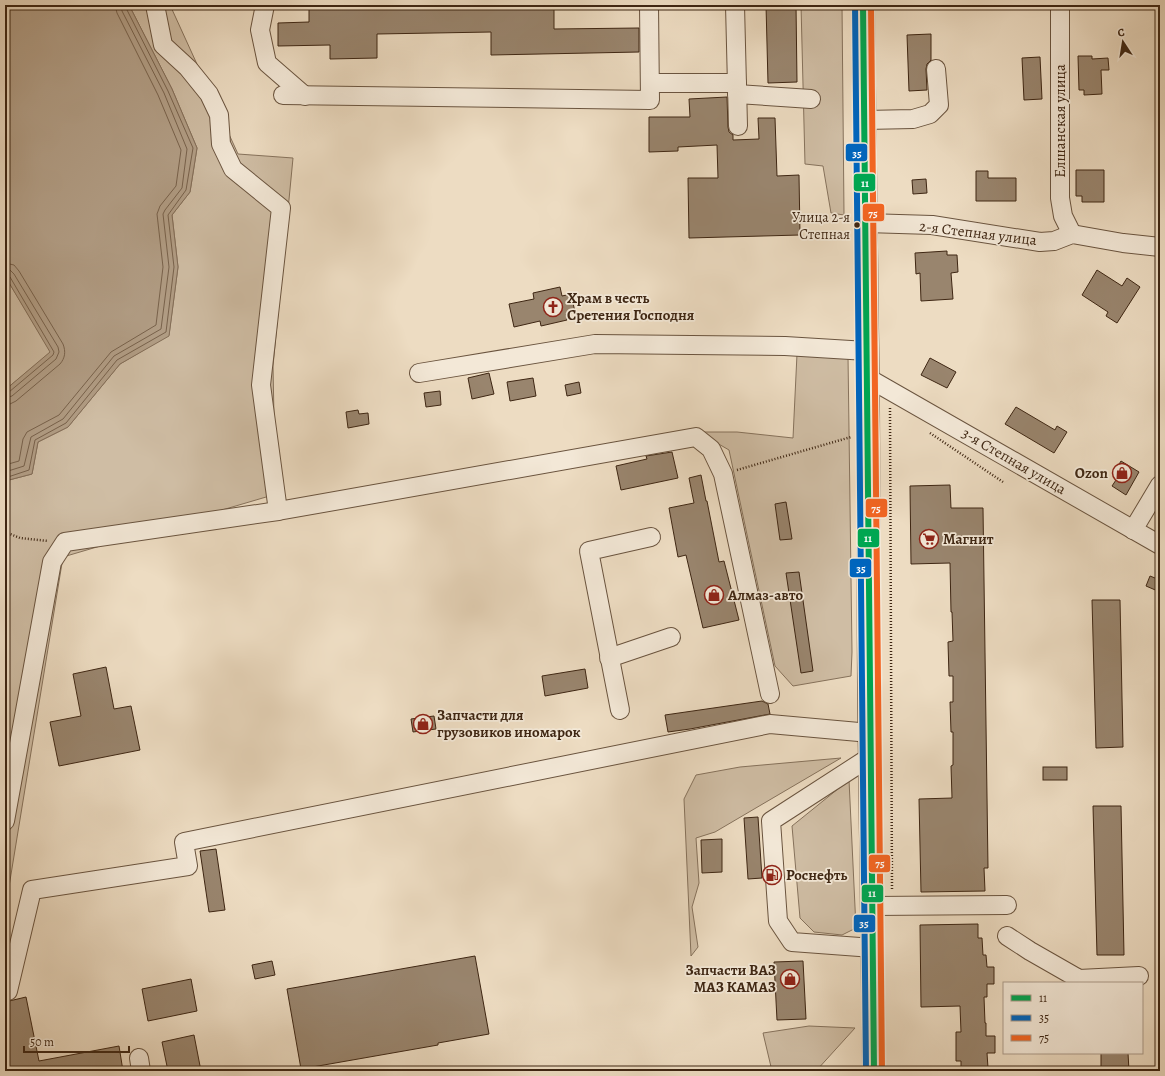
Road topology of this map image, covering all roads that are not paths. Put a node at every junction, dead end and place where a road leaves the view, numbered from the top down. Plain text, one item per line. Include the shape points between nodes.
1 (155, 5) edge
2 (265, 5) edge
3 (649, 5) edge
4 (735, 5) edge
5 (863, 5) edge
6 (1060, 5) edge
7 (936, 69) dead end
8 (650, 83) junction
9 (737, 88) junction
10 (283, 95) dead end
11 (305, 96) junction
12 (811, 99) dead end
13 (865, 120) junction
14 (738, 126) dead end
15 (866, 223) junction
16 (1072, 234) junction
17 (1160, 248) edge
18 (867, 352) junction
19 (419, 373) dead end
20 (868, 378) junction
21 (1160, 485) edge
22 (278, 511) junction
23 (1133, 530) junction
24 (651, 537) dead end
25 (1160, 545) edge
26 (671, 637) dead end
27 (609, 658) junction
28 (770, 694) dead end
29 (620, 710) dead end
30 (870, 733) junction
31 (870, 756) junction
32 (5, 821) edge
33 (1007, 905) dead end
34 (882, 906) junction
35 (1007, 936) dead end
36 (873, 948) junction
37 (1139, 976) dead end
38 (5, 992) edge
39 (874, 1071) edge

1 - 22 street via 163,45 188,68 208,94 218,115 221,144 233,168 281,208 261,385
2 - 11 street via 260,30 267,63
3 - 8 street
4 - 9 street
5 - 13 main road
6 - 16 street, Елшанская улица via 1060,198 1063,216
7 - 13 street via 938,105 930,114 913,119
8 - 9 street
8 - 11 street via 650,100
9 - 12 street
9 - 14 street
10 - 11 street
13 - 15 main road
15 - 16 street, 2-я Степная улица via 932,225 1040,242 1054,241
15 - 18 main road
16 - 17 street
18 - 19 street via 785,346 595,344
18 - 20 main road
20 - 23 street, 3-я Степная улица
20 - 30 main road
21 - 23 street
22 - 28 street via 696,436 712,449 723,474
22 - 32 street via 65,542 52,562
23 - 25 street, 3-я Степная улица
24 - 27 street via 589,551
26 - 27 street
27 - 29 street
30 - 31 main road
30 - 38 street via 770,724 184,842 188,866 32,890 8,991
31 - 34 main road
31 - 36 street via 771,821 778,921 792,942
33 - 34 street
34 - 36 main road
35 - 37 street via 1079,979
36 - 39 main road

